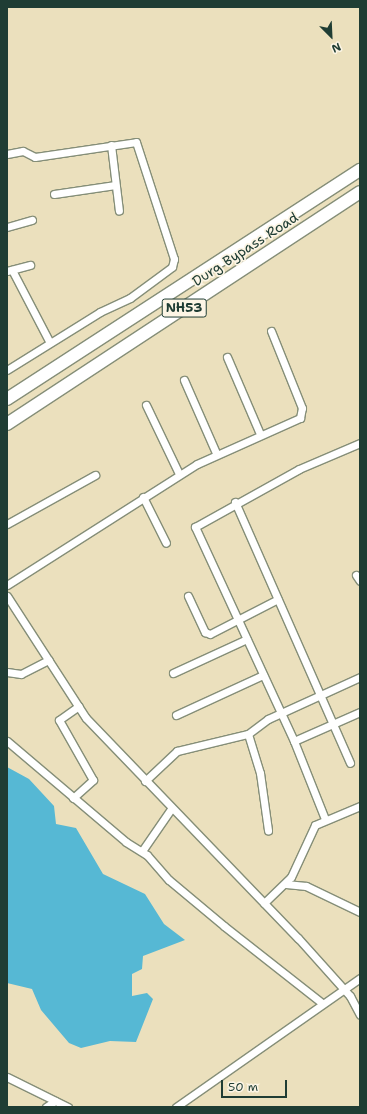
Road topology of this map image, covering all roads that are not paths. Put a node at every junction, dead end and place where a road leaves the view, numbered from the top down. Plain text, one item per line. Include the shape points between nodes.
1 (111, 145) junction
2 (7, 154) edge
3 (360, 170) edge
4 (115, 185) junction
5 (360, 192) edge
6 (54, 194) dead end
7 (119, 211) dead end
8 (32, 220) dead end
9 (7, 227) edge
10 (30, 265) dead end
11 (10, 271) edge
12 (271, 332) dead end
13 (50, 343) junction
14 (228, 357) dead end
15 (7, 370) edge
16 (184, 380) dead end
17 (7, 400) edge
18 (146, 405) dead end
19 (7, 424) edge
20 (260, 434) junction
21 (360, 443) edge
22 (216, 454) junction
23 (179, 474) junction
24 (95, 475) dead end
25 (143, 497) junction
26 (236, 502) junction
27 (7, 524) edge
28 (166, 543) dead end
29 (7, 585) edge
30 (7, 596) edge
31 (188, 596) dead end
32 (278, 599) junction
33 (238, 620) junction
34 (247, 639) junction
35 (49, 660) junction
36 (7, 672) edge
37 (173, 673) dead end
38 (263, 675) junction
39 (360, 677) edge
40 (320, 695) junction
41 (79, 706) junction
42 (360, 712) edge
43 (281, 713) junction
44 (176, 715) dead end
45 (332, 724) junction
46 (248, 734) junction
47 (7, 741) edge
48 (294, 741) junction
49 (350, 764) dead end
50 (145, 781) junction
51 (73, 798) junction
52 (360, 806) edge
53 (171, 809) junction
54 (325, 819) junction
55 (268, 830) dead end
56 (142, 852) junction
57 (286, 884) junction
58 (264, 903) junction
59 (360, 912) edge
60 (360, 978) edge
61 (342, 987) junction
62 (322, 1003) junction
63 (360, 1014) edge
64 (7, 1077) edge
65 (55, 1101) junction
66 (46, 1107) edge
67 (68, 1107) edge
68 (176, 1107) edge

1 - 2 street via 35,156 23,151
1 - 4 street
1 - 13 street via 132,141 139,145 174,263 130,298
3 - 17 highway, Durg Bypass Road / NH53
4 - 6 street
4 - 7 street
5 - 19 highway, Durg Bypass Road / NH53
8 - 9 street
10 - 11 street
11 - 13 street
12 - 20 street via 303,411 297,420
13 - 15 street
14 - 20 street
16 - 22 street
18 - 23 street
20 - 22 street
21 - 26 street
22 - 23 street
23 - 25 street
24 - 27 street
25 - 28 street
25 - 29 street
26 - 32 street
26 - 33 street via 196,527
30 - 35 street
31 - 33 street via 207,634
32 - 33 street
32 - 40 street
33 - 34 street
34 - 37 street
34 - 38 street
35 - 36 street via 22,674
35 - 41 street
38 - 43 street
38 - 44 street
39 - 40 street
40 - 43 street
40 - 45 street
41 - 50 street
41 - 51 street via 59,720 93,780
42 - 45 street
43 - 46 street
43 - 48 street
45 - 48 street
45 - 49 street
46 - 50 street via 177,751
46 - 55 street via 260,773
47 - 51 street
48 - 54 street
50 - 53 street
51 - 56 street
52 - 54 street
53 - 56 street
53 - 58 street
54 - 57 street via 311,829 294,872
56 - 62 street via 169,880
57 - 58 street
57 - 59 street via 306,886
58 - 61 street
60 - 61 street
61 - 62 street
61 - 63 street
62 - 68 street
64 - 65 street
65 - 66 street
65 - 67 street

